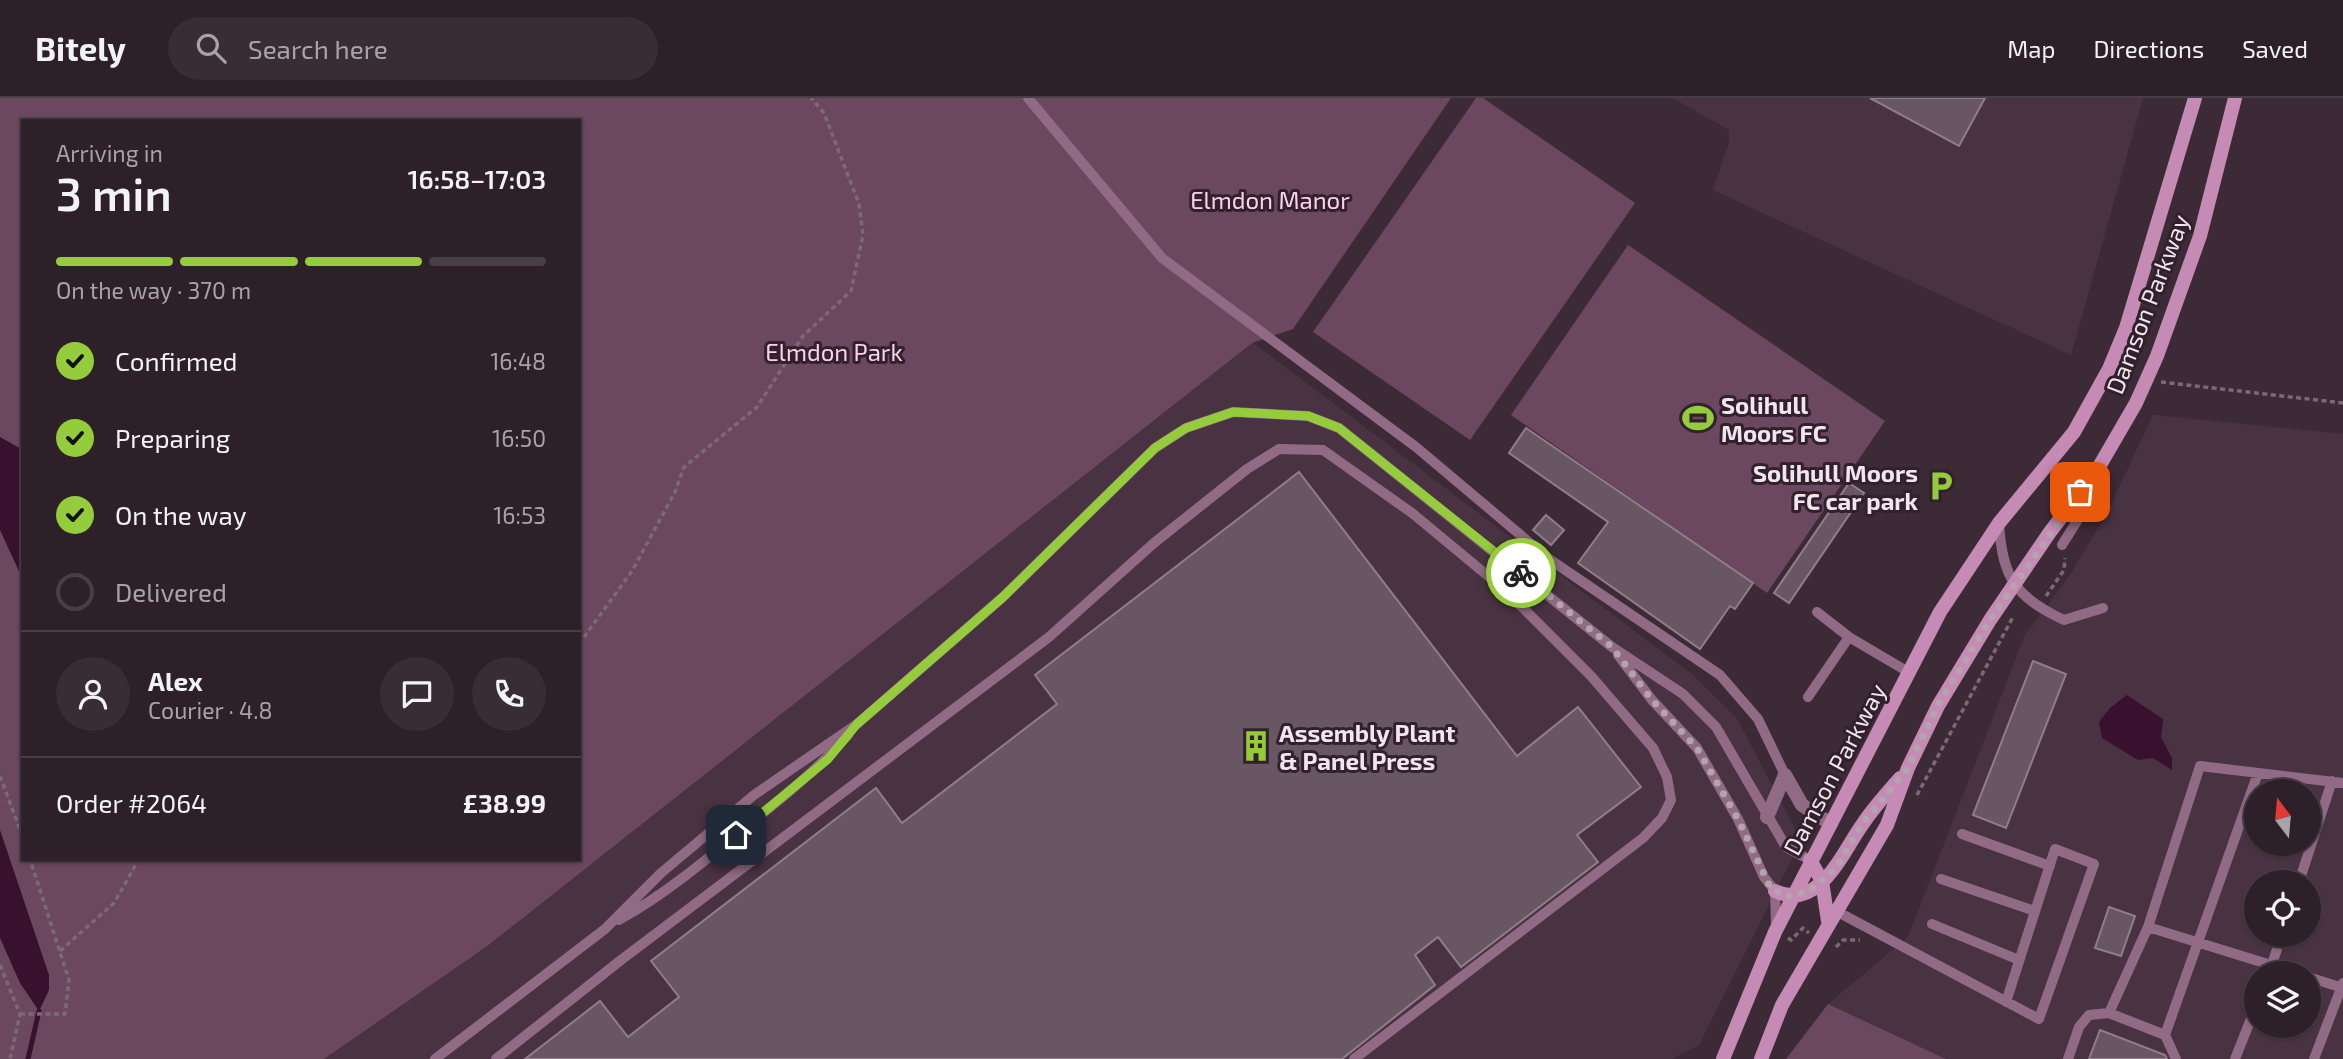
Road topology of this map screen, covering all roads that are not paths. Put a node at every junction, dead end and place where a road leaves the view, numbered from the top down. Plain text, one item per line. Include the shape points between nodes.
1 (1028, 98) edge
2 (2195, 98) edge
3 (2235, 98) edge
4 (2096, 472) junction
5 (1999, 523) junction
6 (2065, 548) road end
7 (2013, 586) junction
8 (2103, 608) dead end
9 (1817, 612) dead end
10 (1849, 637) junction
11 (1612, 647) junction
12 (1910, 673) junction
13 (1808, 697) dead end
14 (857, 724) junction
15 (1908, 768) junction
16 (2258, 773) junction
17 (1785, 775) junction
18 (2337, 782) edge
19 (1767, 817) junction
20 (1831, 824) junction
21 (1962, 834) dead end
22 (1810, 860) junction
23 (2050, 866) junction
24 (2304, 870) edge
25 (1941, 879) dead end
26 (1822, 881) junction
27 (1774, 891) junction
28 (1794, 896) junction
29 (2035, 911) junction
30 (1832, 917) junction
31 (1932, 924) dead end
32 (2148, 927) junction
33 (605, 929) junction
34 (1775, 932) junction
35 (2201, 942) junction
36 (2019, 960) junction
37 (2250, 961) edge
38 (2321, 980) edge
39 (2343, 986) edge
40 (2006, 1002) junction
41 (2109, 1013) junction
42 (2165, 1035) junction
43 (2244, 1036) edge
44 (435, 1059) edge
45 (496, 1059) edge
46 (1354, 1059) edge
47 (1723, 1059) edge
48 (1761, 1059) edge
49 (2068, 1059) edge
50 (2176, 1059) edge
51 (2235, 1059) edge
52 (2314, 1059) edge

1 - 17 lane via 1162,258 1416,447 1549,559 1720,675 1758,719
2 - 5 street, Damson Parkway via 2126,328 2109,369 2074,432
3 - 4 street, Damson Parkway via 2200,236 2171,320 2136,402
4 - 6 lane
4 - 7 street, Damson Parkway
5 - 7 lane via 2000,549
5 - 12 street, Damson Parkway via 1969,563
7 - 8 lane via 2038,608 2064,620
7 - 15 street, Damson Parkway via 1938,705
9 - 10 lane
10 - 12 lane
10 - 13 lane
11 - 14 lane via 1339,428 1308,416 1233,412 1186,428 1155,448 1003,597
11 - 19 lane via 1683,694 1716,727
11 - 27 lane via 1652,700 1697,748
12 - 20 street, Damson Parkway
14 - 33 lane via 754,795 661,873
14 - 33 lane via 828,759 722,847
15 - 26 street
15 - 30 street, Damson Parkway via 1887,825
16 - 18 lane
16 - 32 lane via 2200,766
16 - 35 lane
17 - 19 street
17 - 20 street via 1802,805
18 - 24 lane
19 - 22 lane via 1786,847
20 - 22 street, Damson Parkway
21 - 23 lane
22 - 26 street
22 - 28 street, Damson Parkway
23 - 29 lane
23 - 40 lane via 2055,849 2094,864 2039,1019
25 - 29 lane
26 - 28 street
26 - 30 street
27 - 28 street
27 - 34 lane
28 - 34 street, Damson Parkway
29 - 36 lane
30 - 40 lane via 1868,928
30 - 48 street, Damson Parkway via 1782,1005
31 - 36 lane
32 - 35 lane
32 - 41 lane
33 - 44 lane
34 - 47 street, Damson Parkway
35 - 37 lane
35 - 42 lane
36 - 40 lane
38 - 39 lane
39 - 52 lane
41 - 42 lane
41 - 49 lane via 2089,1015 2079,1027
42 - 50 lane
43 - 51 lane
45 - 46 lane via 1049,637 1154,543 1279,449 1323,450 1412,513 1505,590 1591,676 1653,748 1667,777 1671,800 1643,838

